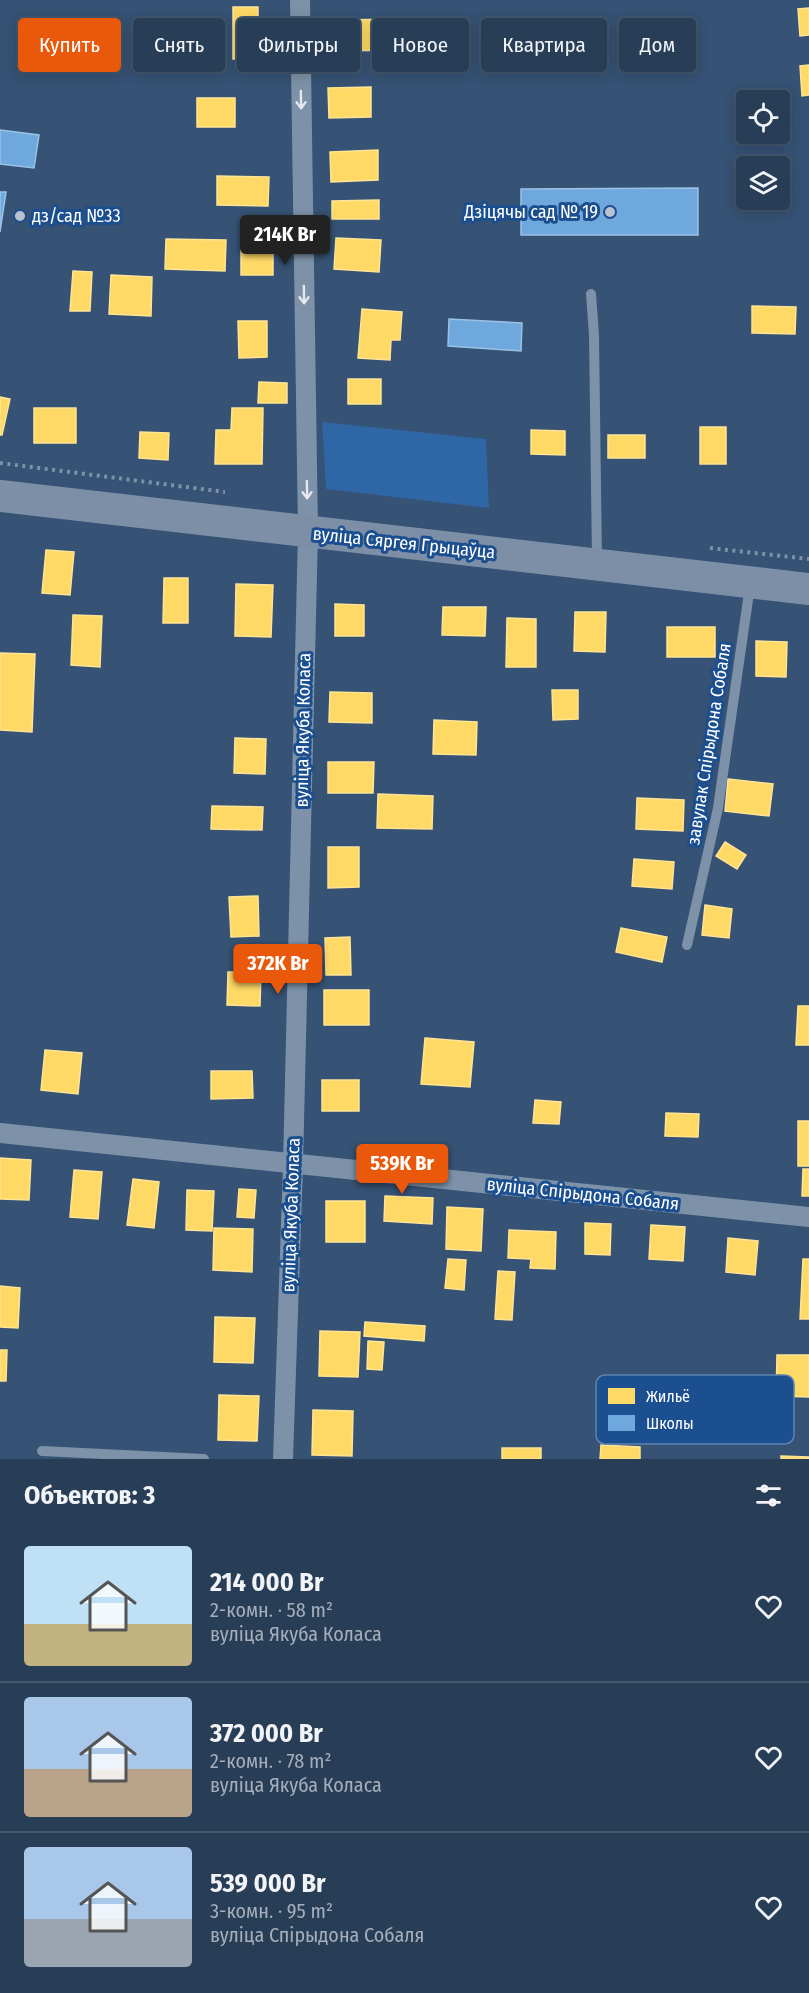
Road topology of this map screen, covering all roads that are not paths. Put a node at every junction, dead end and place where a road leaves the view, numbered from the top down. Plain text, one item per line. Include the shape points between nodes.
1 (300, 0) edge
2 (591, 294) dead end
3 (0, 496) edge
4 (308, 532) junction
5 (597, 564) junction
6 (750, 583) junction
7 (809, 589) edge
8 (687, 945) dead end
9 (0, 1133) edge
10 (293, 1165) junction
11 (809, 1217) edge
12 (42, 1451) dead end
13 (204, 1459) edge
14 (283, 1459) edge

1 -> 4 street, вуліца Якуба Коласа
2 - 5 lane
3 - 4 main road, вуліца Сяргея Грыцаўца
4 - 5 main road, вуліца Сяргея Грыцаўца
4 - 10 street, вуліца Якуба Коласа
5 - 6 main road, вуліца Сяргея Грыцаўца
6 - 7 main road, вуліца Сяргея Грыцаўца
6 - 8 lane, завулак Спірыдона Собаля via 718,808
9 - 10 street, вуліца Спірыдона Собаля
10 - 11 street, вуліца Спірыдона Собаля
10 - 14 street, вуліца Якуба Коласа
12 - 13 lane

